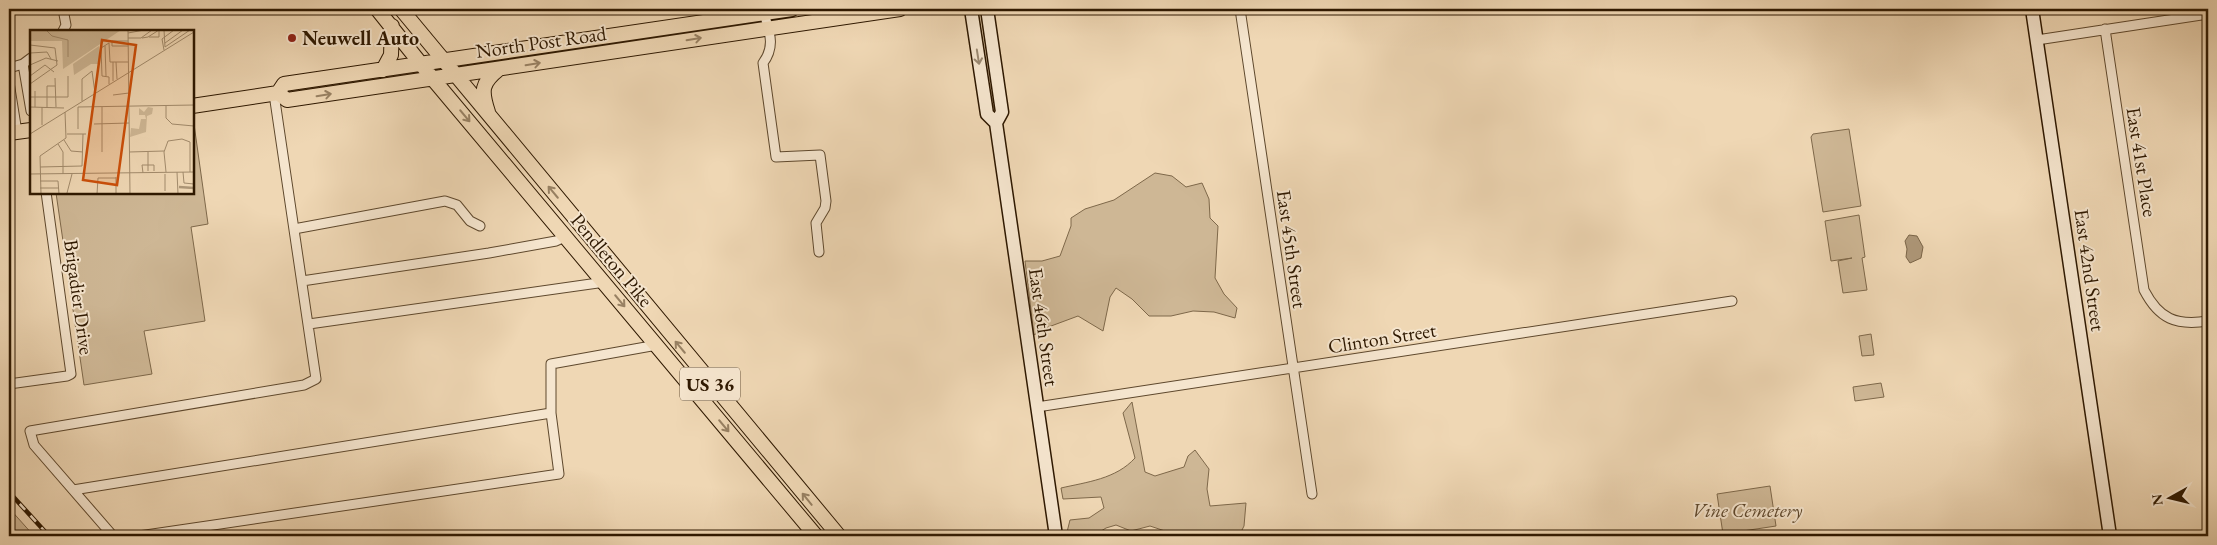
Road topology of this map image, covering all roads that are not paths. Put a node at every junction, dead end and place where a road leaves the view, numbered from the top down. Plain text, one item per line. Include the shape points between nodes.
1 (63, 9) edge
2 (377, 9) edge
3 (401, 9) edge
4 (792, 9) edge
5 (900, 9) edge
6 (971, 9) edge
7 (987, 9) edge
8 (1240, 9) edge
9 (2032, 9) edge
10 (764, 13) junction
11 (2208, 14) edge
12 (392, 26) junction
13 (768, 28) junction
14 (2105, 29) junction
15 (64, 30) edge
16 (2036, 40) junction
17 (30, 59) edge
18 (443, 61) junction
19 (23, 64) junction
20 (421, 64) junction
21 (9, 68) edge
22 (499, 69) junction
23 (383, 70) junction
24 (455, 75) junction
25 (433, 79) junction
26 (9, 82) edge
27 (276, 94) junction
28 (30, 105) edge
29 (194, 106) edge
30 (488, 115) junction
31 (996, 123) junction
32 (30, 130) edge
33 (13, 133) edge
34 (46, 194) edge
35 (480, 226) dead end
36 (294, 230) junction
37 (567, 236) junction
38 (819, 252) dead end
39 (302, 281) junction
40 (605, 282) junction
41 (1732, 302) dead end
42 (2208, 321) edge
43 (309, 324) junction
44 (657, 345) junction
45 (1292, 369) junction
46 (9, 384) edge
47 (1037, 407) junction
48 (551, 413) junction
49 (73, 490) junction
50 (1312, 494) dead end
51 (113, 536) edge
52 (139, 536) edge
53 (816, 536) edge
54 (838, 536) edge
55 (1056, 536) edge
56 (2110, 536) edge

1 - 15 street via 66,25
2 - 12 main road, Pendleton Pike / US 36
3 - 18 main road, Pendleton Pike / US 36
4 - 10 main road, North Post Road
5 - 13 main road, North Post Road
6 -> 31 street, East 46th Street via 987,114
7 - 31 street, East 46th Street via 1002,112
8 - 45 street, East 45th Street
9 - 16 street, East 42nd Street
10 - 13 street
10 - 18 main road, North Post Road
11 - 14 street
12 - 20 main road, Pendleton Pike / US 36
12 - 23 main road via 391,55
22 -> 13 main road, North Post Road
13 - 38 street via 770,54 763,63 776,158 820,155 826,201 816,223
14 - 16 street
14 - 42 street, East 41st Place via 2142,283 2149,300 2161,313 2176,321
16 - 56 street, East 42nd Street
17 - 19 street
18 - 20 main road, North Post Road
18 - 24 main road, Pendleton Pike / US 36
19 - 21 street
19 - 28 street
20 - 23 main road, North Post Road
20 - 25 main road, Pendleton Pike / US 36
22 - 24 main road, North Post Road
22 - 30 main road via 487,78 484,86
23 - 27 main road, North Post Road via 284,84
24 - 25 main road, North Post Road
24 - 30 main road, Pendleton Pike / US 36
27 -> 25 main road, North Post Road via 287,100
25 -> 37 main road, Pendleton Pike / US 36
26 - 33 street
27 - 29 main road, North Post Road
27 - 36 street
54 -> 30 main road, Pendleton Pike / US 36
31 - 47 street, East 46th Street
32 - 33 main road
34 - 46 street, Brigadier Drive via 71,374
35 - 36 street via 470,221 458,205 445,201
36 - 39 street
37 - 39 street via 556,241 489,253
37 - 40 main road, Pendleton Pike / US 36
39 - 43 street
40 - 43 street
40 -> 44 main road, Pendleton Pike / US 36
41 - 45 street, Clinton Street
43 - 49 street via 316,379 304,385 30,431 34,445
44 - 48 street via 550,364
44 -> 53 main road, Pendleton Pike / US 36
45 - 47 street, Clinton Street
45 - 50 street, East 45th Street
47 - 55 street, East 46th Street
48 - 49 street
48 - 52 street via 559,474
49 - 51 street

